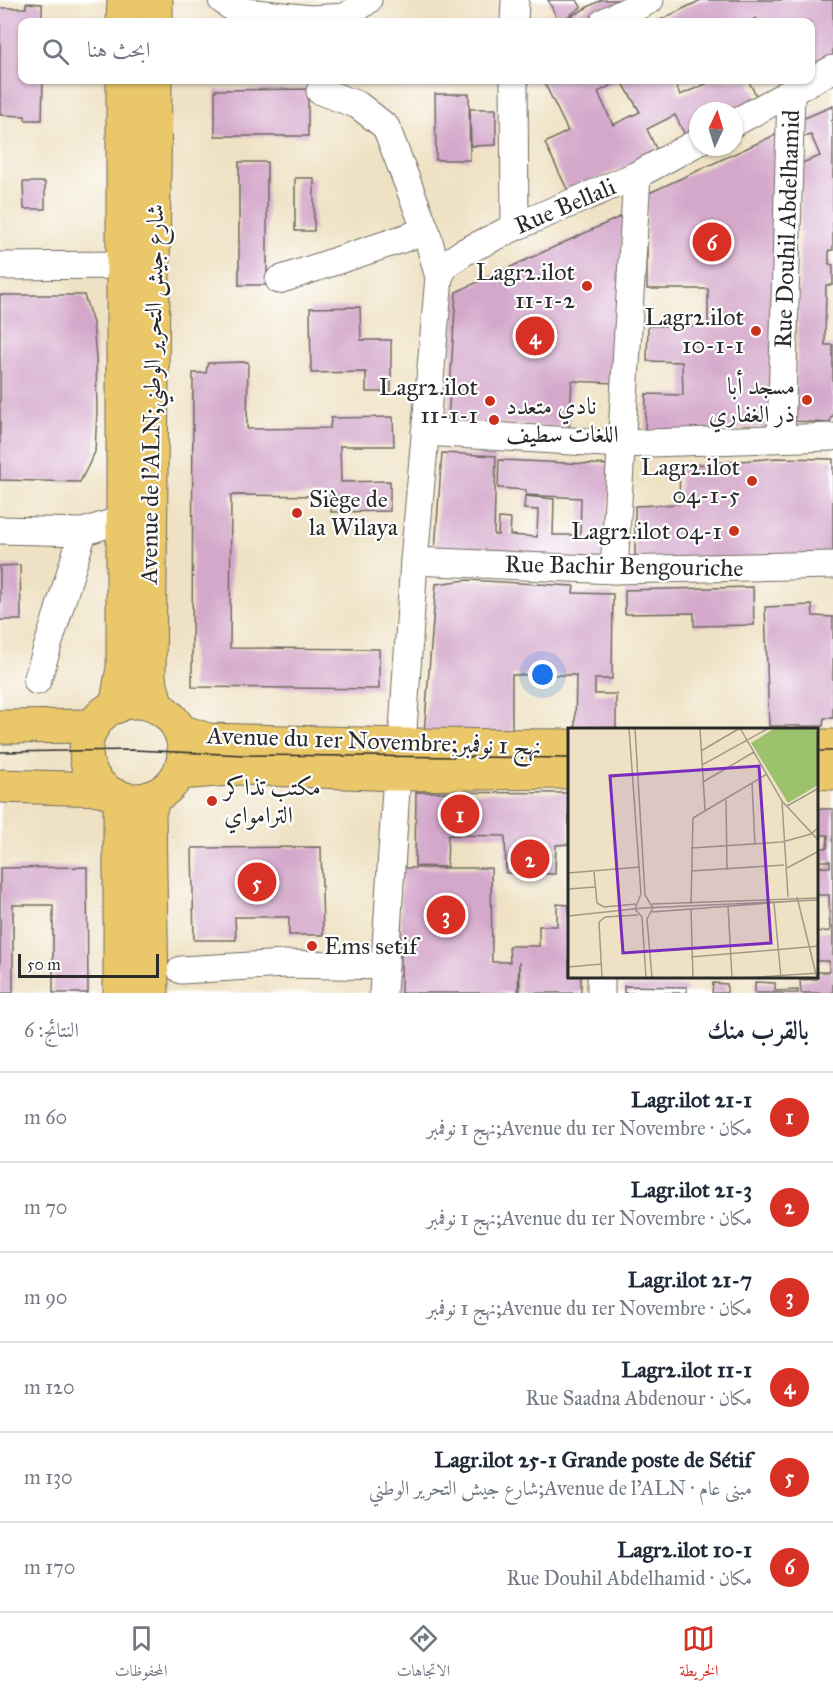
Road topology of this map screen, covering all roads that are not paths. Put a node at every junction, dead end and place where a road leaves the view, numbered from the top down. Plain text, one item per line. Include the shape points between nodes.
1 (124, 0) edge
2 (156, 0) edge
3 (222, 0) edge
4 (368, 0) edge
5 (515, 0) edge
6 (650, 0) edge
7 (123, 18) edge
8 (156, 18) edge
9 (301, 18) edge
10 (328, 18) edge
11 (514, 18) edge
12 (612, 18) edge
13 (833, 69) edge
14 (815, 79) edge
15 (123, 84) edge
16 (155, 84) edge
17 (514, 84) edge
18 (806, 84) edge
19 (320, 91) dead end
20 (791, 92) junction
21 (743, 118) edge
22 (689, 147) edge
23 (637, 175) junction
24 (514, 227) junction
25 (426, 231) junction
26 (122, 265) junction
27 (0, 266) edge
28 (439, 277) junction
29 (279, 280) dead end
30 (426, 432) junction
31 (833, 437) edge
32 (781, 438) junction
33 (621, 444) junction
34 (138, 520) junction
35 (0, 530) edge
36 (83, 532) junction
37 (414, 561) junction
38 (833, 565) edge
39 (614, 570) junction
40 (37, 681) dead end
41 (157, 707) junction
42 (104, 716) junction
43 (0, 727) edge
44 (181, 731) junction
45 (568, 746) edge
46 (400, 760) junction
47 (568, 772) edge
48 (180, 773) junction
49 (0, 786) edge
50 (111, 793) junction
51 (154, 797) junction
52 (385, 966) junction
53 (181, 970) dead end
54 (120, 993) edge
55 (152, 993) edge
56 (383, 993) edge

1 - 7 main road
2 - 8 main road
3 - 9 street via 246,12
4 - 10 street via 346,17
5 - 11 street
6 - 12 street
13 - 14 street
15 - 26 main road, Avenue de l'ALN;شارع جيش التحرير الوطني
16 - 34 main road, Avenue de l'ALN;شارع جيش التحرير الوطني
17 - 24 street
18 - 20 street
19 - 25 street via 358,105 386,127
20 - 21 street
20 - 32 street, Rue Douhil Abdelhamid
22 - 23 street, Rue Bellali
23 - 24 street, Rue Bellali
23 - 33 street
24 - 28 street, Rue Bellali via 464,252 446,264
25 - 28 street
25 - 29 street
26 - 27 street
26 - 34 main road, Avenue de l'ALN;شارع جيش التحرير الوطني
28 - 30 street
30 - 33 street
30 - 37 street
31 - 32 street
32 - 33 street
33 - 39 street
34 - 36 street
34 - 41 main road, Avenue de l'ALN;شارع جيش التحرير الوطني via 149,678
34 - 42 main road, Avenue de l'ALN;شارع جيش التحرير الوطني via 123,668
35 - 36 street
36 - 40 street
37 - 39 street, Rue Bachir Bengouriche
37 - 46 street
38 - 39 street, Rue Bachir Bengouriche
41 - 42 main road via 126,703
41 - 44 main road
42 - 43 main road
42 - 50 main road, Avenue de l'ALN;شارع جيش التحرير الوطني via 86,743 86,759 92,776
44 - 46 main road, Avenue du 1er Novembre;نهج 1 نوفمبر via 208,740
44 - 48 main road via 185,752
45 - 46 main road, Avenue du 1er Novembre;نهج 1 نوفمبر
46 - 47 main road, Avenue du 1er Novembre;نهج 1 نوفمبر
46 - 48 main road, Avenue du 1er Novembre;نهج 1 نوفمبر
46 - 52 street
48 - 51 main road
49 - 50 main road
50 - 51 main road via 137,801
50 - 54 main road
51 - 55 main road via 149,813
52 - 53 street via 284,964
52 - 56 street

